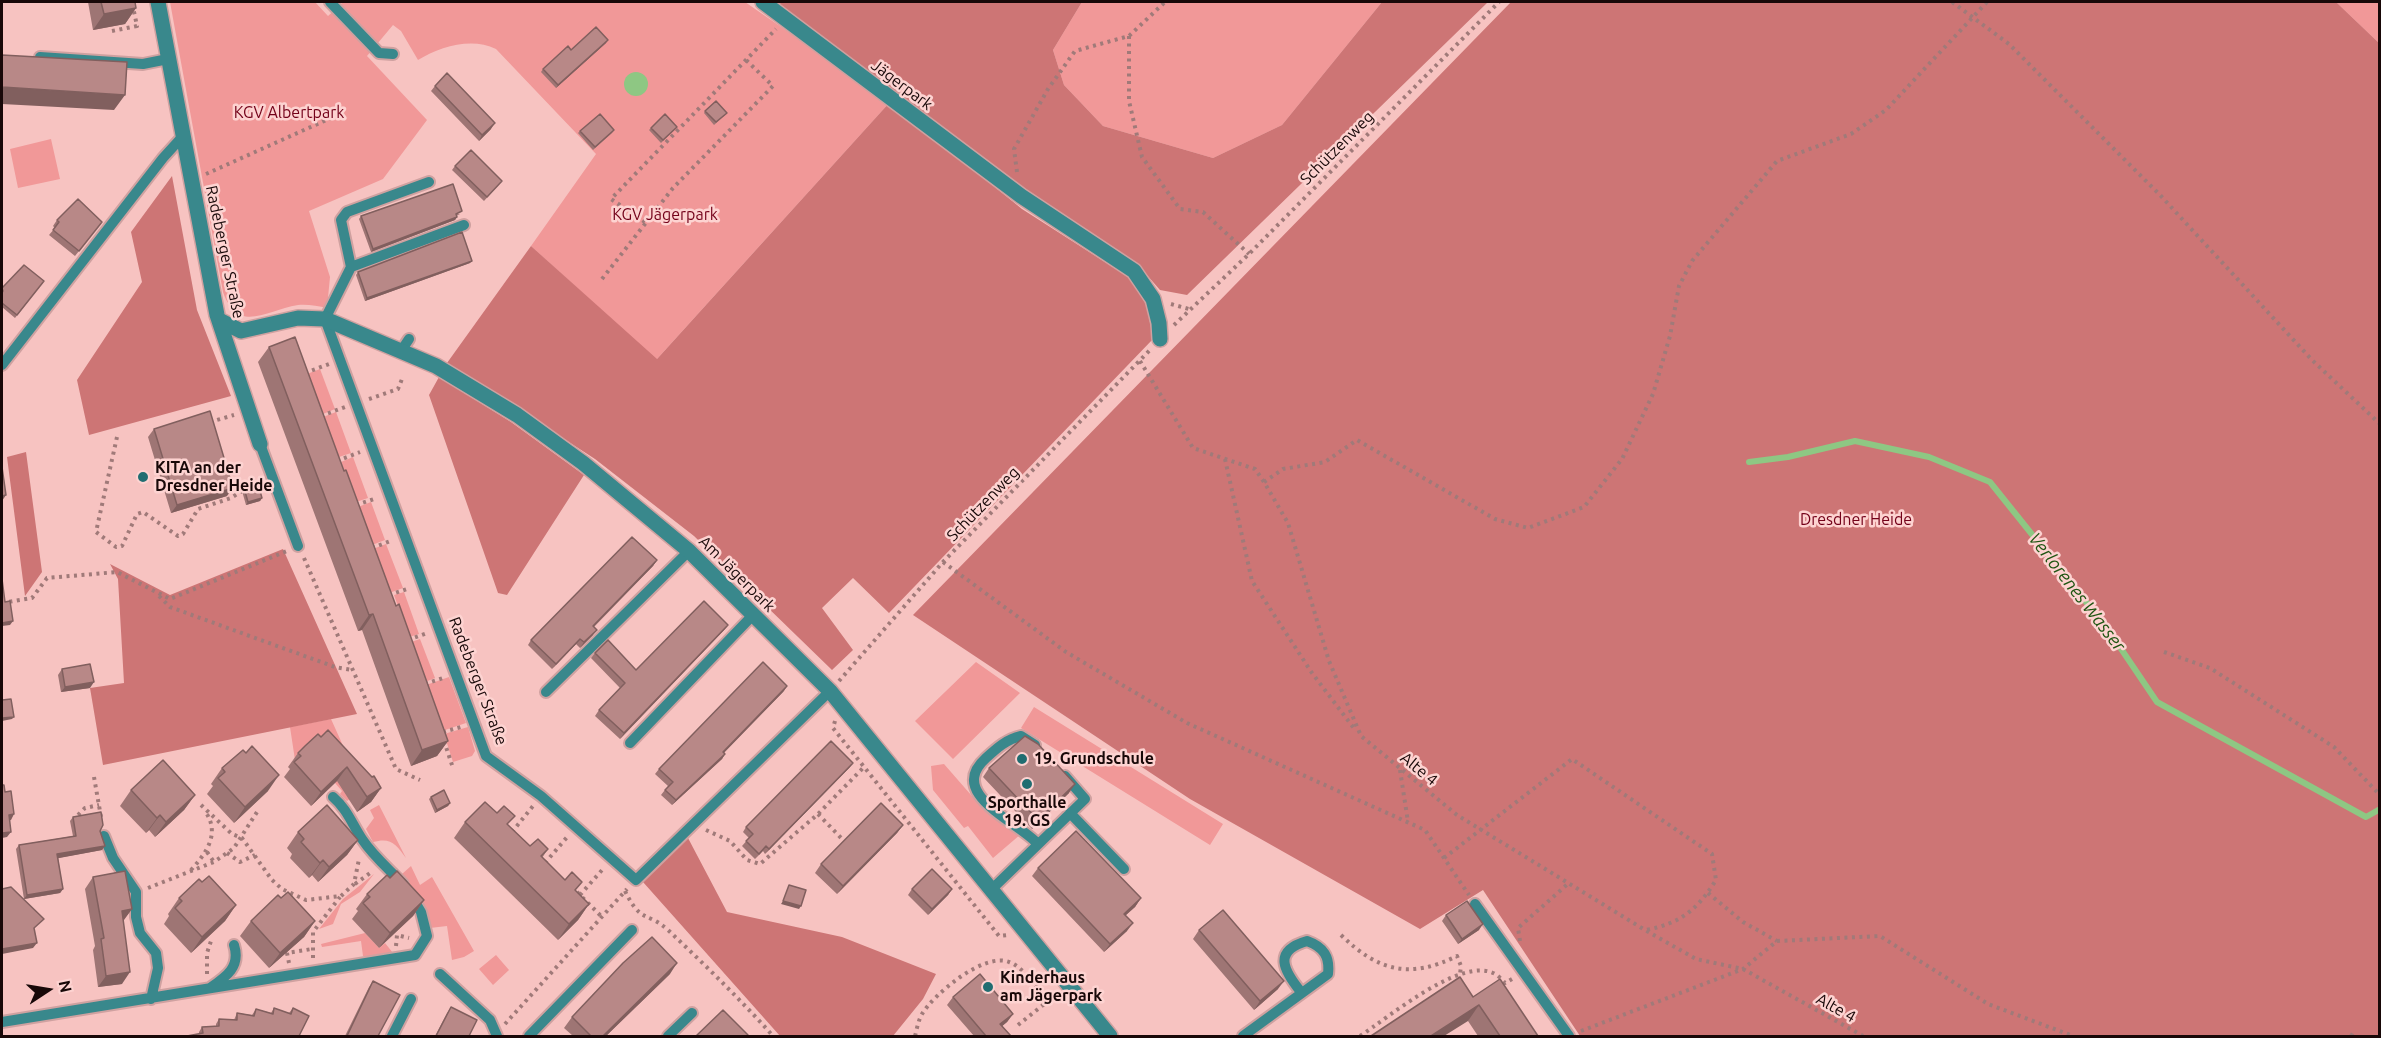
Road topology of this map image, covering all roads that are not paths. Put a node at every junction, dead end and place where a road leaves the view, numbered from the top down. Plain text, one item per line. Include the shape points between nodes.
1 (158, 2) edge
2 (330, 2) edge
3 (763, 2) edge
4 (393, 54) dead end
5 (40, 57) edge
6 (168, 59) junction
7 (183, 136) junction
8 (429, 182) dead end
9 (464, 225) dead end
10 (351, 267) junction
11 (325, 319) junction
12 (221, 321) junction
13 (1160, 339) road end
14 (2, 365) edge
15 (260, 444) joint
16 (298, 546) road end
17 (689, 551) junction
18 (753, 615) junction
19 (546, 692) dead end
20 (826, 695) junction
21 (630, 743) dead end
22 (1045, 755) edge
23 (1061, 770) edge
24 (333, 797) edge
25 (1070, 813) junction
26 (104, 836) edge
27 (1038, 844) junction
28 (1124, 869) dead end
29 (991, 890) junction
30 (1475, 904) road end
31 (632, 930) dead end
32 (234, 945) dead end
33 (440, 974) dead end
34 (207, 990) junction
35 (1301, 992) junction
36 (151, 999) junction
37 (411, 999) dead end
38 (692, 1013) dead end
39 (2, 1022) edge
40 (497, 1035) edge
41 (392, 1036) edge
42 (529, 1036) edge
43 (668, 1036) edge
44 (1110, 1036) edge
45 (1243, 1036) edge
46 (1569, 1036) edge

1 - 6 street, Radeberger Straße
2 - 4 lane via 379,53
3 - 13 street, Jägerpark via 1021,196 1134,271 1153,299
5 - 6 lane via 143,63
6 - 7 street, Radeberger Straße
7 - 12 street, Radeberger Straße
7 - 14 lane
8 - 10 lane via 347,212 341,220
9 - 10 lane
10 - 11 lane
11 - 12 street, Am Jägerpark via 298,318 241,331
11 - 17 street, Am Jägerpark via 405,345 517,415 583,463
11 - 20 lane, Radeberger Straße via 486,756 541,796 636,880
12 - 15 street, Radeberger Straße
15 - 16 lane
17 - 18 street, Am Jägerpark
17 - 19 lane
18 - 20 street, Am Jägerpark
18 - 21 lane
20 - 29 street, Am Jägerpark via 879,752
22 - 27 lane via 1026,738 1016,737 1005,741 984,760 973,781 978,795
23 - 25 lane via 1085,799
24 - 34 lane via 352,818 381,864 408,890 421,912 427,936 422,947 415,956
25 - 27 lane
25 - 28 lane
26 - 36 lane via 113,858 136,892 140,933 156,953 158,968
27 - 29 lane
29 - 44 street, Am Jägerpark
30 - 46 lane
31 - 42 lane
32 - 34 lane via 235,965
33 - 40 lane via 490,1020
34 - 36 lane
35 - 35 lane via 1328,974 1325,952 1307,941 1286,952 1284,964 1287,975
35 - 45 lane
36 - 39 lane
37 - 41 lane
38 - 43 lane

